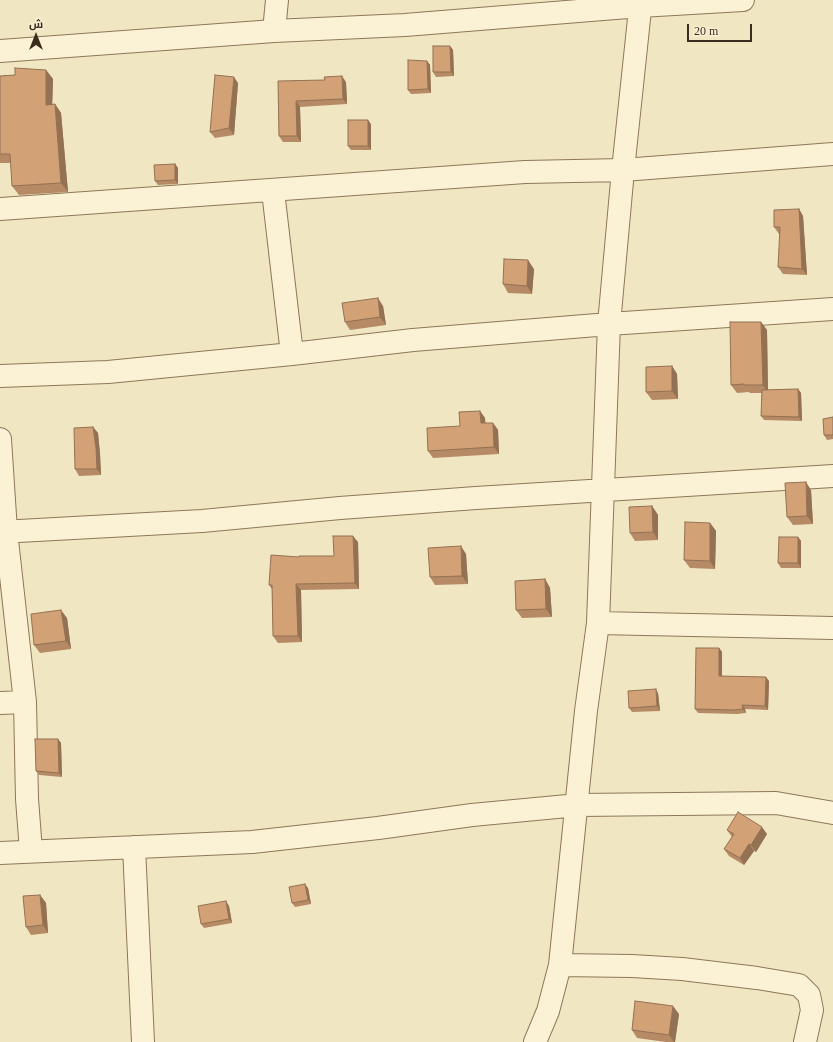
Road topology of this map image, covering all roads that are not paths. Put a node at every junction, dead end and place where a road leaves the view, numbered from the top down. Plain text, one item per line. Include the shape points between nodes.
1 (277, 0) edge
2 (743, 0) edge
3 (641, 3) edge
4 (274, 32) junction
5 (0, 51) edge
6 (833, 154) edge
7 (623, 170) junction
8 (273, 191) junction
9 (0, 210) edge
10 (833, 309) edge
11 (609, 324) junction
12 (292, 354) junction
13 (0, 376) edge
14 (0, 439) edge
15 (833, 476) edge
16 (603, 491) junction
17 (3, 532) edge
18 (598, 623) junction
19 (833, 628) edge
20 (24, 702) junction
21 (0, 703) edge
22 (578, 805) junction
23 (833, 813) edge
24 (134, 847) junction
25 (32, 851) junction
26 (0, 853) edge
27 (560, 965) junction
28 (143, 1042) edge
29 (535, 1042) edge
30 (805, 1042) edge

1 - 4 street
2 - 3 street
3 - 4 street via 406,25
3 - 7 street
4 - 5 street
6 - 7 street
7 - 8 street via 525,172
7 - 11 street
8 - 9 street
8 - 12 street
10 - 11 street
11 - 12 street via 413,340
11 - 16 street
12 - 13 street via 108,372
14 - 17 street
15 - 16 street
16 - 17 street via 340,508 202,521
16 - 18 street
17 - 20 street
18 - 19 street
18 - 22 street via 586,711
20 - 21 street
20 - 25 street via 27,799
22 - 23 street via 776,803
22 - 24 street via 472,815 252,842
22 - 27 street
24 - 25 street
24 - 28 street
25 - 26 street
27 - 29 street via 548,1011
27 - 30 street via 682,969 798,985 809,995 812,1010

